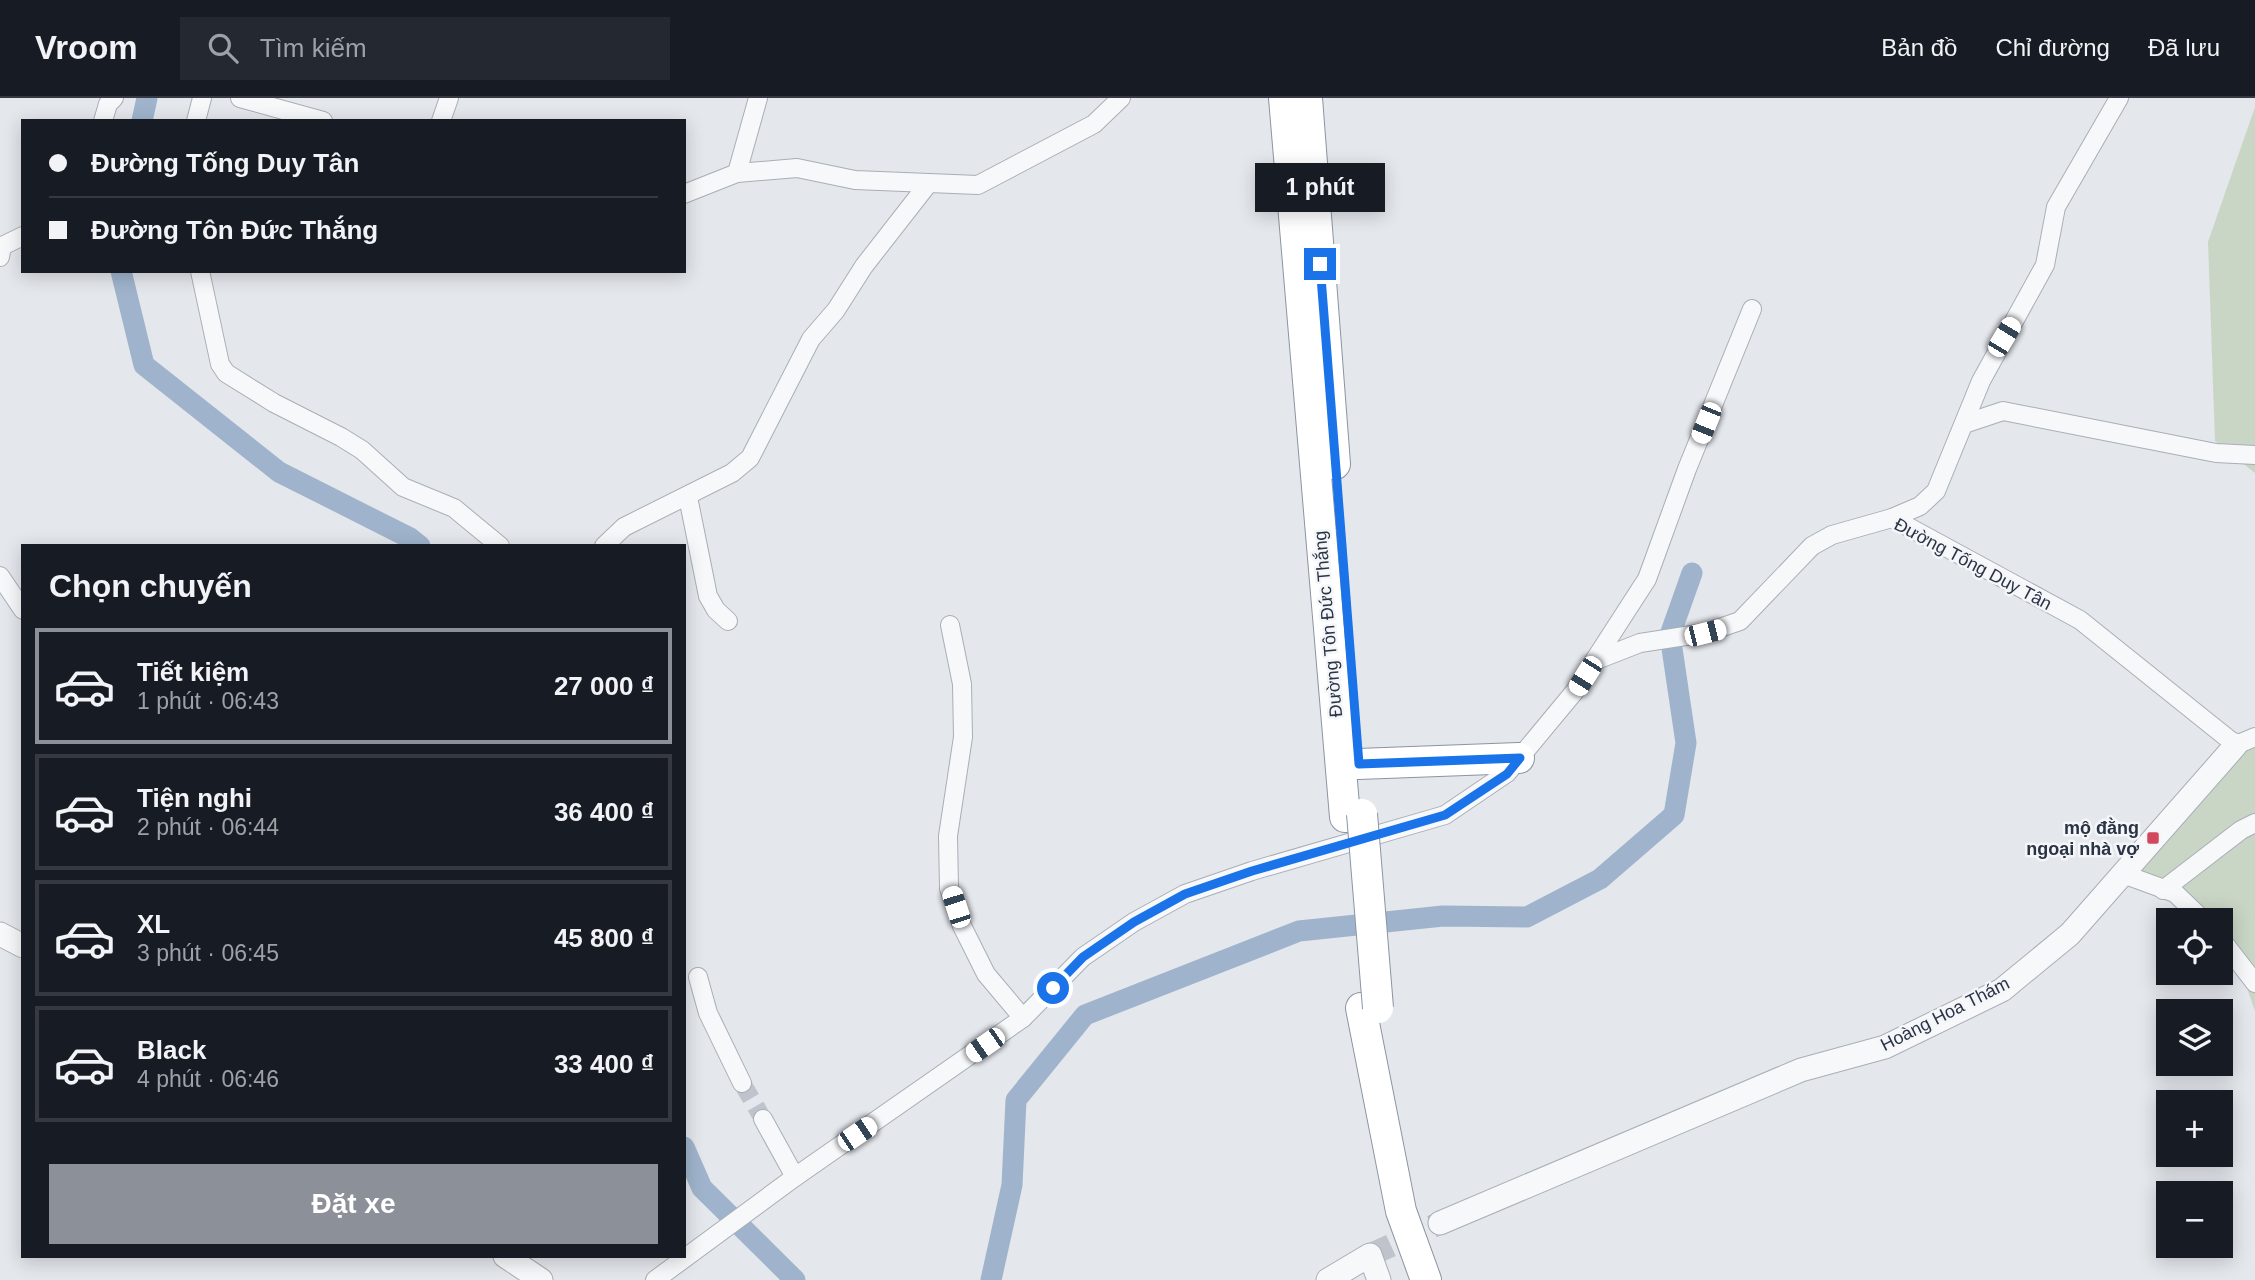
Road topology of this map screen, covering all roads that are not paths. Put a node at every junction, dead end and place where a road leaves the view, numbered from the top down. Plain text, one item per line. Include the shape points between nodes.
1 (114, 98) edge
2 (202, 98) edge
3 (240, 98) edge
4 (449, 98) edge
5 (758, 98) edge
6 (1121, 98) edge
7 (1284, 98) edge
8 (1307, 98) edge
9 (2119, 98) edge
10 (103, 119) edge
11 (197, 119) edge
12 (316, 119) edge
13 (442, 119) edge
14 (737, 173) junction
15 (928, 184) junction
16 (686, 193) edge
17 (21, 237) edge
18 (1, 248) edge
19 (200, 273) edge
20 (1752, 309) dead end
21 (1964, 424) junction
22 (2255, 455) edge
23 (688, 497) junction
24 (1892, 518) junction
25 (498, 544) edge
26 (606, 544) edge
27 (0, 576) edge
28 (21, 607) edge
29 (728, 621) dead end
30 (950, 625) dead end
31 (1594, 661) junction
32 (2245, 741) edge
33 (1520, 758) junction
34 (1359, 764) junction
35 (1353, 815) junction
36 (2255, 823) edge
37 (2123, 874) junction
38 (2163, 890) junction
39 (2190, 908) edge
40 (0, 934) edge
41 (21, 945) edge
42 (2233, 955) edge
43 (698, 977) dead end
44 (2255, 983) edge
45 (1023, 1018) junction
46 (742, 1083) tunnel mouth
47 (763, 1119) tunnel mouth
48 (796, 1177) junction
49 (1440, 1223) tunnel mouth
50 (686, 1257) edge
51 (508, 1258) edge
52 (685, 1258) edge
53 (541, 1280) edge
54 (655, 1280) edge
55 (1328, 1280) edge
56 (1379, 1280) edge
57 (1426, 1280) edge

1 - 10 street via 107,104
2 - 11 street
3 - 12 street
4 - 13 street
5 - 14 street
6 - 15 street via 1094,124 978,185
7 - 35 highway, Đường Tôn Đức Thắng
8 - 34 highway, Đường Tôn Đức Thắng
9 - 21 street via 2056,207 2045,265 1981,381
14 - 15 street via 797,168 855,180
14 - 16 street
15 - 23 street via 811,339 750,458 732,474
17 - 18 street
19 - 25 street via 220,364 226,373 362,450 403,488 454,508
20 - 31 street via 1647,579
21 - 22 street via 2003,411 2216,453
21 - 24 street via 1936,491 1920,506
23 - 26 street via 624,527
23 - 29 street via 708,596
24 - 31 street, Đường Tống Duy Tân via 1832,535 1812,546 1740,621 1705,633 1640,643
24 - 32 street, Đường Tống Duy Tân via 2080,620
27 - 28 street
30 - 45 street via 962,684 963,737 948,836 949,887 986,974
31 - 33 street
32 - 37 street, Hoàng Hoa Thám
33 - 34 highway
33 - 45 street via 1507,774 1445,815 1185,894 1083,957
34 - 35 highway, Đường Tôn Đức Thắng
35 - 57 highway, Đường Tôn Đức Thắng, bridge via 1369,1008 1388,1147 1401,1212
36 - 38 street
37 - 38 street
37 - 49 street, Hoàng Hoa Thám via 2070,934 2002,990 1885,1047 1801,1070
38 - 39 street
40 - 41 street
42 - 44 street
43 - 46 street via 708,1013
45 - 48 street
47 - 48 street
48 - 50 street
51 - 53 street
52 - 54 street
55 - 56 street via 1370,1255

